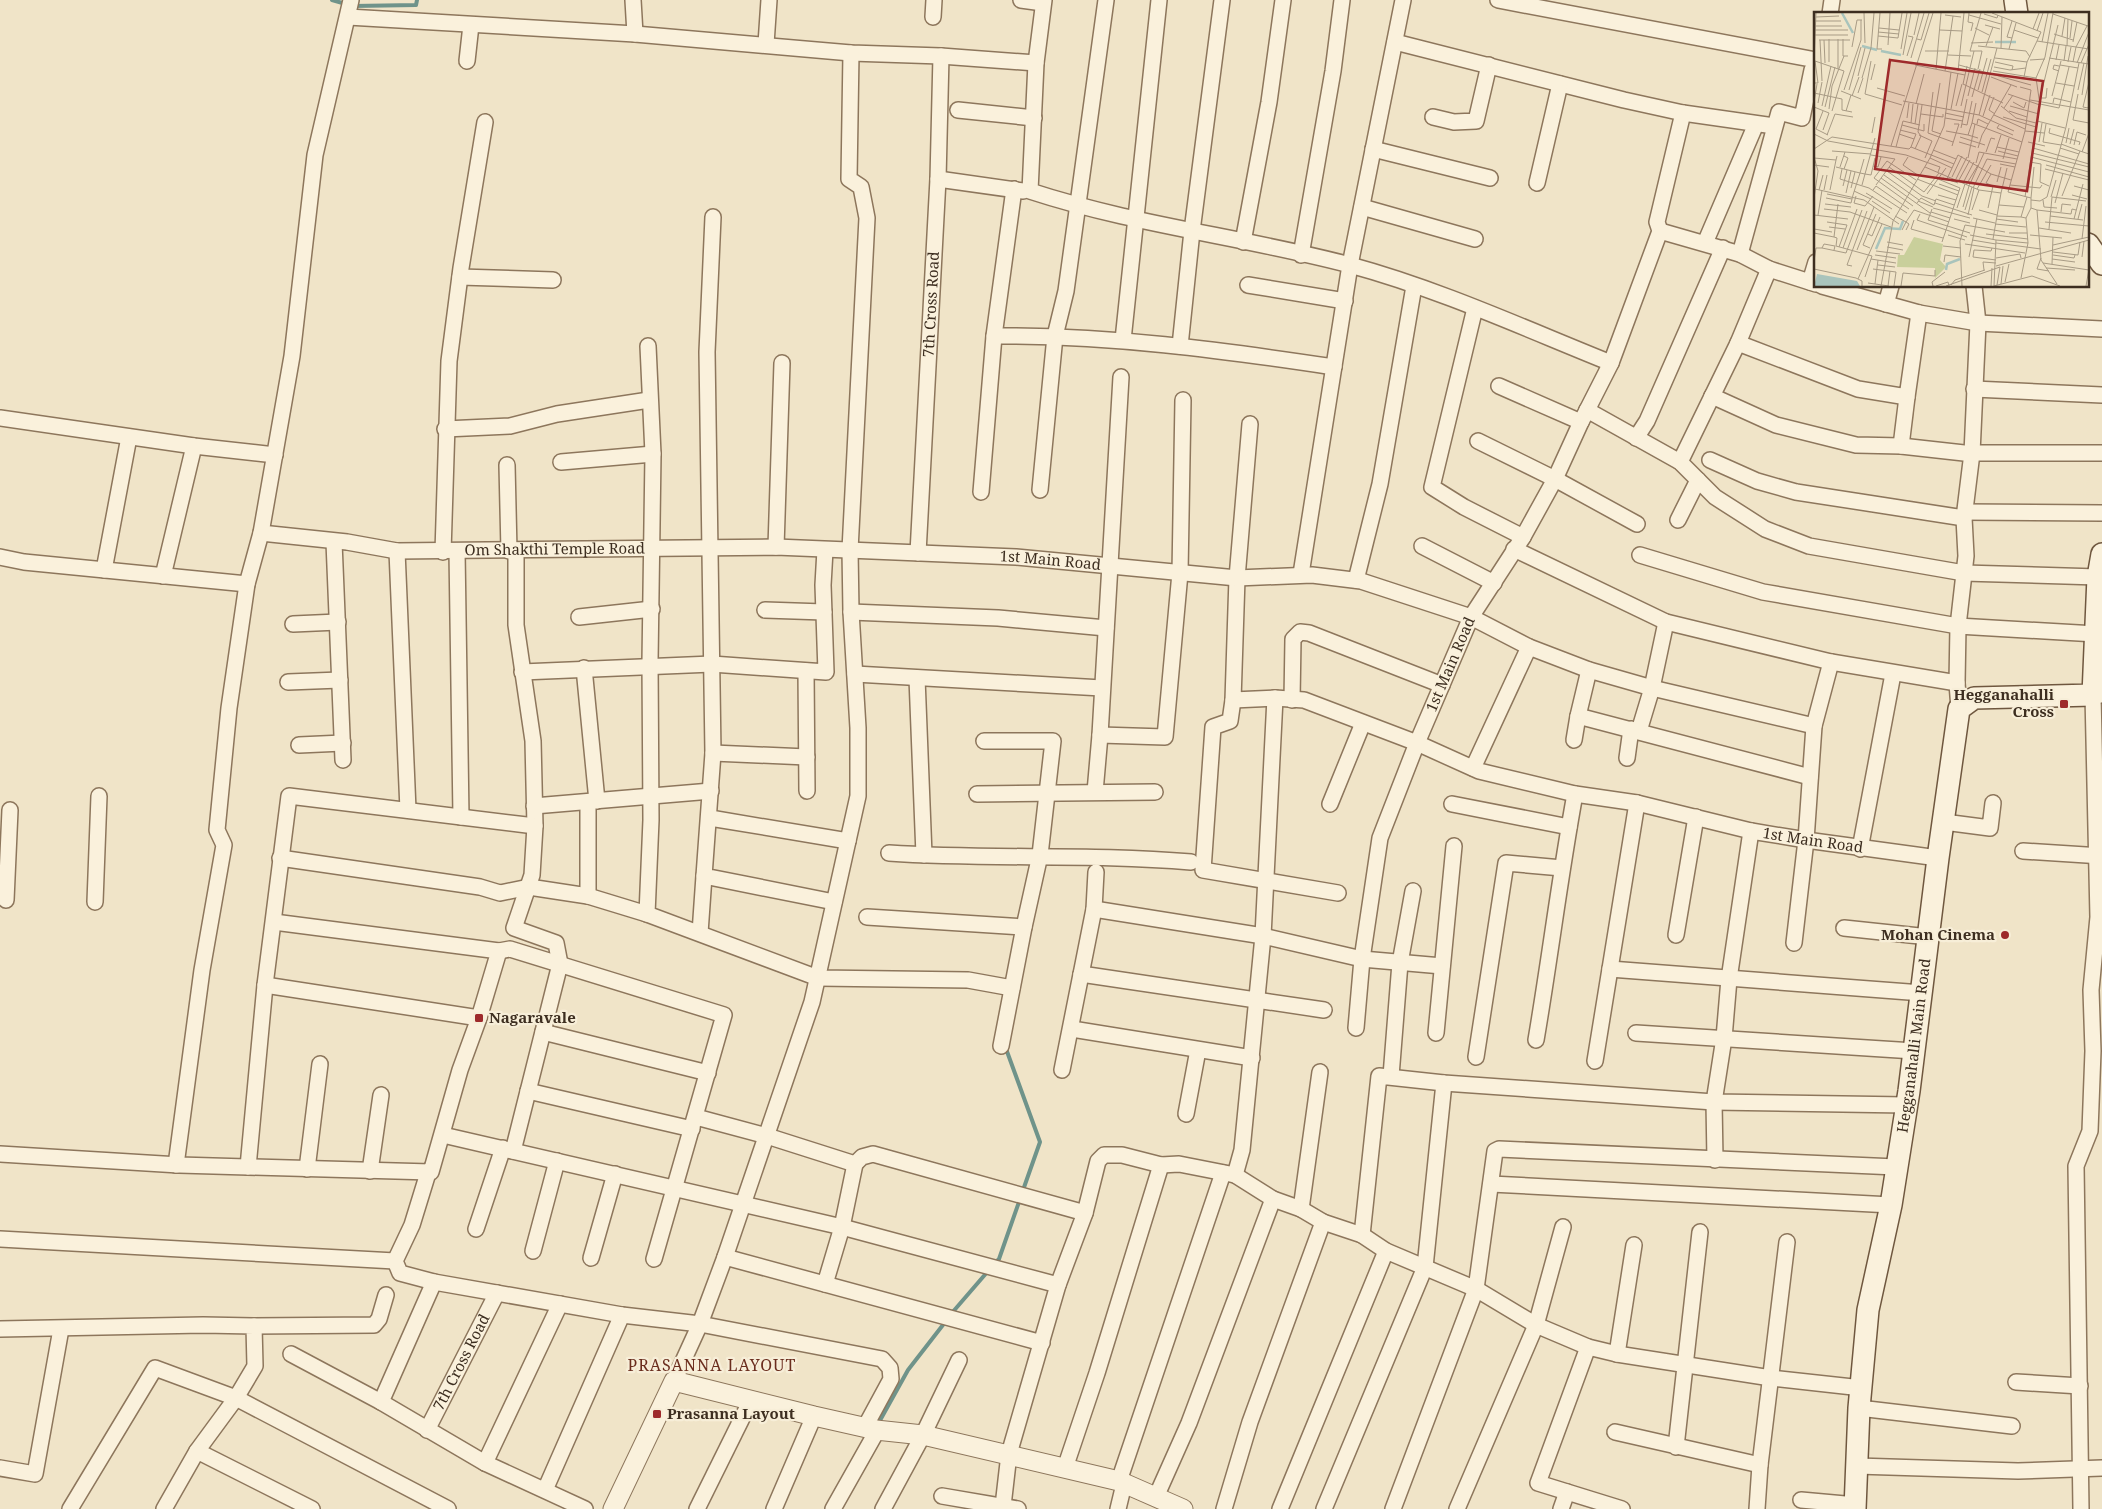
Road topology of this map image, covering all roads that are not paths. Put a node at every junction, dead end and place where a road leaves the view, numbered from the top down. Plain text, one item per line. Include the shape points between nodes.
1 (633, 0) edge
2 (769, 0) edge
3 (934, 0) edge
4 (1021, 0) edge
5 (1106, 0) edge
6 (1160, 0) edge
7 (1222, 0) edge
8 (1283, 0) edge
9 (1342, 0) edge
10 (1403, 0) edge
11 (1498, 0) edge
12 (1044, 2) edge
13 (349, 10) edge
14 (933, 17) dead end
15 (472, 24) junction
16 (635, 34) junction
17 (1395, 42) junction
18 (766, 44) junction
19 (851, 53) junction
20 (942, 56) junction
21 (467, 61) dead end
22 (1814, 62) edge
23 (1036, 63) junction
24 (1489, 65) junction
25 (1814, 66) edge
26 (1560, 84) junction
27 (958, 110) dead end
28 (1683, 113) junction
29 (1433, 117) dead end
30 (1034, 118) junction
31 (1809, 119) edge
32 (485, 122) dead end
33 (1756, 124) junction
34 (1774, 126) junction
35 (1373, 149) junction
36 (1490, 178) dead end
37 (938, 179) junction
38 (1537, 183) dead end
39 (1014, 189) junction
40 (1030, 191) junction
41 (1079, 207) junction
42 (1362, 207) junction
43 (713, 217) dead end
44 (1137, 220) junction
45 (1192, 231) junction
46 (1660, 231) junction
47 (1475, 239) dead end
48 (1243, 242) junction
49 (1706, 243) junction
50 (2090, 247) edge
51 (1723, 248) junction
52 (1740, 254) junction
53 (1301, 255) junction
54 (1350, 265) junction
55 (2102, 265) edge
56 (1769, 269) junction
57 (460, 277) junction
58 (553, 280) dead end
59 (1814, 283) edge
60 (1248, 285) dead end
61 (1414, 286) junction
62 (1830, 288) edge
63 (1890, 288) edge
64 (1974, 288) edge
65 (1344, 301) junction
66 (1886, 304) junction
67 (1474, 308) junction
68 (1919, 313) junction
69 (1978, 324) junction
70 (2102, 329) edge
71 (994, 336) junction
72 (1055, 336) junction
73 (1123, 340) junction
74 (1738, 343) junction
75 (648, 346) dead end
76 (1180, 346) junction
77 (782, 362) dead end
78 (1611, 364) junction
79 (1334, 367) junction
80 (1120, 377) dead end
81 (1499, 386) dead end
82 (1974, 389) junction
83 (2102, 395) edge
84 (1712, 396) junction
85 (1907, 397) junction
86 (649, 400) junction
87 (1182, 400) dead end
88 (1584, 416) junction
89 (0, 418) edge
90 (1250, 424) dead end
91 (445, 429) junction
92 (129, 437) junction
93 (1636, 438) junction
94 (1478, 441) dead end
95 (194, 446) junction
96 (1901, 446) junction
97 (1972, 453) junction
98 (2102, 453) edge
99 (653, 454) junction
100 (275, 455) junction
101 (1710, 460) dead end
102 (560, 462) dead end
103 (1680, 462) junction
104 (507, 465) dead end
105 (1555, 479) junction
106 (1698, 480) junction
107 (1040, 490) dead end
108 (980, 492) dead end
109 (2102, 513) edge
110 (1964, 515) junction
111 (1678, 520) dead end
112 (1637, 524) dead end
113 (261, 533) junction
114 (334, 542) junction
115 (1518, 543) junction
116 (1422, 546) dead end
117 (776, 547) junction
118 (710, 548) junction
119 (651, 550) junction
120 (825, 550) junction
121 (850, 550) junction
122 (398, 551) junction
123 (450, 551) junction
124 (512, 551) junction
125 (918, 553) junction
126 (2102, 554) edge
127 (1640, 555) dead end
128 (0, 557) edge
129 (1108, 564) junction
130 (104, 570) junction
131 (1180, 573) junction
132 (1964, 573) junction
133 (1301, 574) junction
134 (163, 576) junction
135 (1237, 578) junction
136 (2098, 578) junction
137 (1356, 580) junction
138 (1494, 583) junction
139 (247, 584) junction
140 (652, 609) junction
141 (765, 610) dead end
142 (824, 612) junction
143 (851, 612) junction
144 (579, 617) dead end
145 (1471, 617) junction
146 (338, 622) junction
147 (1666, 622) junction
148 (293, 624) dead end
149 (1958, 626) junction
150 (1106, 628) junction
151 (2096, 634) junction
152 (1529, 648) junction
153 (1831, 662) junction
154 (712, 664) junction
155 (584, 668) junction
156 (650, 668) junction
157 (1589, 670) junction
158 (806, 671) junction
159 (522, 672) junction
160 (855, 674) junction
161 (1893, 674) junction
162 (917, 678) junction
163 (340, 680) junction
164 (288, 682) dead end
165 (1957, 683) junction
166 (1442, 685) junction
167 (1102, 688) junction
168 (1652, 688) junction
169 (2097, 695) edge
170 (1275, 698) junction
171 (1233, 700) junction
172 (1292, 700) junction
173 (1959, 709) junction
174 (1578, 716) junction
175 (1363, 723) junction
176 (1814, 726) junction
177 (1635, 730) junction
178 (1100, 735) junction
179 (1574, 740) dead end
180 (984, 741) dead end
181 (343, 743) junction
182 (1416, 743) junction
183 (299, 745) dead end
184 (713, 753) junction
185 (807, 757) junction
186 (1627, 758) dead end
187 (343, 760) dead end
188 (1473, 768) junction
189 (1810, 777) junction
190 (711, 791) junction
191 (807, 791) dead end
192 (1095, 792) junction
193 (1155, 792) dead end
194 (977, 794) dead end
195 (1046, 794) junction
196 (1576, 794) junction
197 (99, 796) dead end
198 (650, 796) junction
199 (592, 801) junction
200 (1637, 803) junction
201 (1993, 803) dead end
202 (1330, 804) dead end
203 (1452, 804) dead end
204 (534, 806) junction
205 (10, 810) dead end
206 (408, 810) junction
207 (461, 817) junction
208 (1696, 817) junction
209 (710, 818) junction
210 (1944, 822) junction
211 (535, 826) junction
212 (1569, 827) junction
213 (1751, 830) junction
214 (1806, 840) junction
215 (848, 841) junction
216 (1454, 846) dead end
217 (1860, 849) junction
218 (2023, 852) dead end
219 (889, 853) dead end
220 (924, 855) junction
221 (1040, 855) junction
222 (2099, 856) edge
223 (280, 858) junction
224 (1938, 858) junction
225 (1191, 862) dead end
226 (1562, 868) junction
227 (1096, 872) dead end
228 (704, 876) junction
229 (1267, 882) junction
230 (529, 887) junction
231 (1413, 891) dead end
232 (1338, 893) dead end
233 (588, 896) junction
234 (6, 900) dead end
235 (95, 902) dead end
236 (834, 902) junction
237 (1094, 909) junction
238 (647, 914) junction
239 (867, 917) dead end
240 (2100, 917) edge
241 (274, 922) junction
242 (1024, 926) junction
243 (1844, 928) dead end
244 (700, 933) junction
245 (1264, 936) junction
246 (1676, 936) dead end
247 (1929, 937) junction
248 (1794, 943) dead end
249 (498, 951) junction
250 (1362, 958) junction
251 (560, 964) junction
252 (1400, 964) junction
253 (1442, 966) junction
254 (1610, 970) junction
255 (1081, 974) junction
256 (818, 978) junction
257 (1729, 979) junction
258 (265, 985) junction
259 (1012, 988) junction
260 (2097, 990) edge
261 (1922, 993) junction
262 (1257, 1000) junction
263 (1324, 1010) dead end
264 (479, 1018) junction
265 (1356, 1028) dead end
266 (1072, 1029) junction
267 (543, 1032) junction
268 (1436, 1033) dead end
269 (1636, 1033) dead end
270 (1724, 1038) junction
271 (1536, 1040) dead end
272 (1001, 1046) dead end
273 (1198, 1050) junction
274 (1914, 1051) junction
275 (2097, 1051) edge
276 (1476, 1057) dead end
277 (1252, 1058) junction
278 (1594, 1061) dead end
279 (320, 1064) dead end
280 (1062, 1070) dead end
281 (1320, 1072) dead end
282 (708, 1073) junction
283 (1391, 1076) junction
284 (1444, 1083) junction
285 (528, 1091) junction
286 (381, 1095) dead end
287 (1714, 1102) junction
288 (1906, 1105) junction
289 (2096, 1110) edge
290 (1186, 1114) dead end
291 (694, 1123) junction
292 (443, 1135) junction
293 (766, 1136) junction
294 (508, 1150) junction
295 (0, 1154) edge
296 (1716, 1160) junction
297 (557, 1161) junction
298 (855, 1164) junction
299 (176, 1165) junction
300 (1161, 1165) junction
301 (1896, 1167) junction
302 (248, 1168) junction
303 (307, 1169) junction
304 (370, 1171) junction
305 (428, 1174) junction
306 (615, 1174) junction
307 (1229, 1174) junction
308 (1491, 1184) junction
309 (675, 1188) junction
310 (1273, 1199) junction
311 (743, 1204) junction
312 (1890, 1205) junction
313 (1301, 1209) junction
314 (1086, 1214) junction
315 (1323, 1222) junction
316 (842, 1227) junction
317 (1563, 1227) dead end
318 (476, 1229) dead end
319 (1700, 1232) dead end
320 (1362, 1235) junction
321 (0, 1239) edge
322 (1787, 1242) dead end
323 (1634, 1245) dead end
324 (533, 1251) dead end
325 (1386, 1251) junction
326 (725, 1256) junction
327 (591, 1258) dead end
328 (654, 1259) dead end
329 (395, 1261) junction
330 (1425, 1267) junction
331 (434, 1282) junction
332 (825, 1284) junction
333 (1058, 1285) junction
334 (1476, 1289) junction
335 (497, 1293) junction
336 (386, 1295) dead end
337 (560, 1304) junction
338 (622, 1315) junction
339 (700, 1324) junction
340 (1536, 1325) junction
341 (254, 1326) junction
342 (0, 1329) edge
343 (61, 1329) junction
344 (1042, 1343) junction
345 (1588, 1347) junction
346 (291, 1354) dead end
347 (1617, 1354) junction
348 (959, 1360) dead end
349 (1687, 1365) junction
350 (1771, 1378) junction
351 (674, 1381) junction
352 (2016, 1382) dead end
353 (2080, 1386) junction
354 (236, 1398) junction
355 (1861, 1398) junction
356 (751, 1400) junction
357 (381, 1402) junction
358 (814, 1416) junction
359 (2012, 1426) dead end
360 (872, 1429) junction
361 (427, 1430) junction
362 (1615, 1432) dead end
363 (924, 1435) junction
364 (1676, 1447) junction
365 (197, 1451) junction
366 (1009, 1454) junction
367 (485, 1463) junction
368 (1760, 1465) junction
369 (1857, 1466) junction
370 (0, 1468) edge
371 (1065, 1468) junction
372 (2102, 1468) edge
373 (2081, 1469) junction
374 (1122, 1483) junction
375 (545, 1490) junction
376 (1567, 1492) junction
377 (942, 1496) dead end
378 (1156, 1497) junction
379 (1801, 1500) dead end
380 (1002, 1506) junction
381 (75, 1507) edge
382 (170, 1507) edge
383 (1855, 1507) edge
384 (312, 1509) edge
385 (448, 1509) edge
386 (585, 1509) edge
387 (613, 1509) edge
388 (697, 1509) edge
389 (774, 1509) edge
390 (833, 1509) edge
391 (883, 1509) edge
392 (1018, 1509) edge
393 (1118, 1509) edge
394 (1183, 1509) edge
395 (1224, 1509) edge
396 (1280, 1509) edge
397 (1324, 1509) edge
398 (1393, 1509) edge
399 (1457, 1509) edge
400 (1561, 1509) edge
401 (1622, 1509) edge
402 (1757, 1509) edge
403 (2081, 1509) edge

1 - 16 street
2 - 18 street
3 - 14 street
4 - 12 street
5 - 41 street
6 - 44 street
7 - 45 street
8 - 48 street via 1269,102
9 - 53 street
10 - 17 street
11 - 22 street
12 - 23 street
13 - 15 street
13 - 100 street via 315,155 292,356
15 - 16 street
15 - 21 street
16 - 18 street
17 - 24 street
17 - 35 street
18 - 19 street
19 - 20 street
19 - 121 street via 849,179 861,187 867,218
20 - 23 street
20 - 37 street, 7th Cross Road
23 - 30 street
24 - 26 street
24 - 29 street via 1476,121 1454,122
25 - 31 street
26 - 28 street
26 - 38 street
27 - 30 street
28 - 33 street
28 - 46 street via 1657,222
30 - 40 street
31 - 34 street via 1779,112
32 - 57 street
33 - 34 street
33 - 49 street
34 - 52 street
35 - 36 street
35 - 42 street
37 - 39 street
37 - 125 street, 7th Cross Road
39 - 40 street
39 - 71 street
40 - 41 street
41 - 44 street
41 - 72 street via 1066,291
42 - 47 street
42 - 54 street
43 - 118 street via 708,352
44 - 45 street
44 - 73 street
45 - 48 street
45 - 76 street
46 - 49 street
46 - 78 street
48 - 53 street
49 - 51 street
50 - 55 main road
51 - 52 street
51 - 93 street via 1648,421
52 - 56 street
53 - 54 street
54 - 61 street
54 - 65 street
56 - 59 street
56 - 74 street
57 - 58 street
57 - 91 street via 449,361
60 - 65 street
61 - 67 street
61 - 137 street via 1380,484
62 - 66 street
63 - 66 street
64 - 69 street
65 - 79 street
66 - 68 street
67 - 78 street
67 - 115 street via 1432,487
68 - 69 street
68 - 85 street
69 - 70 street
69 - 82 street
71 - 72 street
71 - 108 street
72 - 73 street
72 - 107 street
73 - 76 street
74 - 84 street
74 - 85 street via 1858,388
75 - 86 street
76 - 79 street
77 - 117 street
78 - 88 street
79 - 133 street
80 - 129 street
81 - 88 street
82 - 83 street
82 - 97 street
84 - 96 street via 1776,425 1856,444
84 - 103 street
85 - 96 street
86 - 91 street via 557,414 510,426
86 - 99 street
87 - 131 street
88 - 93 street
88 - 105 street
89 - 92 street
90 - 135 street
91 - 123 street
92 - 95 street
92 - 130 street
93 - 103 street
94 - 105 street
95 - 100 street
95 - 134 street
96 - 97 street
97 - 98 street
97 - 110 street
99 - 102 street
99 - 119 street
100 - 113 street
101 - 110 street via 1758,481 1796,492
103 - 106 street
104 - 124 street
105 - 112 street
105 - 115 street
106 - 111 street
106 - 132 street via 1721,501 1764,529 1810,546
109 - 110 street
110 - 132 street
113 - 114 street, Om Shakthi Temple Road
113 - 139 street
114 - 122 street, Om Shakthi Temple Road
114 - 146 street
115 - 138 street
115 - 147 street
116 - 138 street
117 - 118 street, Om Shakthi Temple Road
117 - 120 street, Om Shakthi Temple Road
118 - 119 street, Om Shakthi Temple Road
118 - 154 street
119 - 124 street, Om Shakthi Temple Road
119 - 140 street
120 - 121 street, Om Shakthi Temple Road
120 - 142 street
121 - 125 street, 1st Main Road
121 - 143 street
122 - 123 street, Om Shakthi Temple Road
122 - 206 street
123 - 124 street, Om Shakthi Temple Road
123 - 207 street
124 - 159 street
125 - 129 street, 1st Main Road
126 - 136 main road
127 - 149 street via 1763,592
128 - 130 street
129 - 131 street, 1st Main Road
129 - 150 street
130 - 134 street
131 - 135 street, 1st Main Road
131 - 178 street via 1165,737
132 - 136 street
132 - 149 street
133 - 135 street, 1st Main Road
133 - 137 street, 1st Main Road
134 - 139 street
135 - 171 street
136 - 151 main road
137 - 145 street, 1st Main Road
138 - 145 street
139 - 299 street via 229,708 217,830 224,845 202,970
140 - 144 street
140 - 156 street
141 - 142 street
142 - 158 street via 826,672
143 - 150 street via 998,618
143 - 160 street
145 - 152 street
145 - 166 street, 1st Main Road
146 - 148 street
146 - 163 street
147 - 153 street
147 - 168 street
149 - 151 street
149 - 165 street
150 - 167 street
151 - 169 main road
152 - 157 street
152 - 188 street
153 - 161 street
153 - 176 street
154 - 156 street
154 - 158 street
154 - 184 street
155 - 156 street
155 - 159 street
155 - 199 street
156 - 198 street
157 - 168 street
157 - 174 street
158 - 185 street
159 - 204 street via 532,741
160 - 162 street
160 - 215 street via 858,796
161 - 165 street
161 - 217 street
162 - 167 street
162 - 220 street
163 - 164 street
163 - 181 street
165 - 173 street
166 - 172 street via 1300,632 1293,639
166 - 182 street, 1st Main Road
167 - 178 street
168 - 176 street
168 - 177 street
169 - 173 main road via 1974,698
169 - 222 street
170 - 171 street
170 - 172 street
170 - 229 street
171 - 229 street via 1230,722 1213,727 1203,870
172 - 175 street via 1304,700
173 - 210 main road, Hegganahalli Main Road
174 - 177 street
174 - 179 street
175 - 182 street
175 - 202 street
176 - 189 street
177 - 186 street
177 - 189 street
178 - 192 street
180 - 195 street via 1053,741
181 - 183 street
181 - 187 street
182 - 188 street, 1st Main Road
182 - 250 street via 1380,838
184 - 185 street
184 - 190 street
185 - 191 street
188 - 196 street, 1st Main Road
189 - 214 street
190 - 198 street
190 - 209 street
192 - 193 street
192 - 195 street
194 - 195 street
195 - 221 street
196 - 200 street, 1st Main Road
196 - 212 street
197 - 235 street
198 - 199 street
198 - 238 street
199 - 204 street
199 - 233 street
200 - 208 street, 1st Main Road
200 - 254 street
201 - 210 street via 1990,828
203 - 212 street
204 - 211 street
205 - 234 street
206 - 207 street
206 - 223 street via 289,796
207 - 211 street
208 - 213 street, 1st Main Road
208 - 246 street
209 - 215 street
209 - 228 street
210 - 224 main road, Hegganahalli Main Road
211 - 230 street
212 - 226 street
213 - 214 street, 1st Main Road
213 - 257 street
214 - 217 street, 1st Main Road
214 - 248 street
215 - 236 street
216 - 253 street
217 - 224 street, 1st Main Road
218 - 222 street
219 - 220 street
220 - 221 street
221 - 225 street
221 - 242 street
222 - 240 street
223 - 230 street via 480,887 500,893
223 - 241 street
224 - 247 main road, Hegganahalli Main Road
226 - 271 street
226 - 276 street via 1506,863
227 - 237 street
228 - 236 street
228 - 244 street
229 - 232 street
229 - 245 street
230 - 233 street
230 - 251 street via 514,928 556,943
231 - 252 street
233 - 238 street
236 - 256 street
237 - 245 street
237 - 255 street
238 - 244 street
239 - 242 street
240 - 260 street
241 - 249 street
241 - 258 street
242 - 259 street
243 - 247 street
244 - 256 street
245 - 250 street
245 - 262 street
247 - 261 main road, Hegganahalli Main Road
249 - 251 street via 510,949
249 - 264 street
250 - 252 street
250 - 265 street
251 - 267 street
251 - 282 street via 724,1014
252 - 253 street
252 - 283 street
253 - 268 street
254 - 257 street
254 - 278 street
255 - 262 street
255 - 266 street
256 - 259 street via 968,980
256 - 293 street
257 - 261 street
257 - 270 street
258 - 264 street
258 - 302 street
259 - 272 street
260 - 275 street
261 - 274 main road, Hegganahalli Main Road
262 - 263 street
262 - 277 street
264 - 292 street via 460,1070
266 - 273 street
266 - 280 street
267 - 282 street
267 - 285 street
269 - 270 street
270 - 274 street
270 - 287 street
273 - 277 street
273 - 290 street
274 - 288 main road, Hegganahalli Main Road
275 - 289 street
277 - 307 street via 1242,1150
279 - 303 street
281 - 313 street
282 - 291 street
283 - 284 street
283 - 320 street via 1379,1076
284 - 287 street
284 - 330 street
285 - 291 street
285 - 294 street
286 - 304 street
287 - 288 street
287 - 296 street
288 - 301 main road, Hegganahalli Main Road
289 - 353 street via 2076,1166
291 - 293 street
291 - 309 street
292 - 294 street
292 - 305 street
293 - 298 street
293 - 311 street
294 - 297 street
294 - 318 street
295 - 299 street
296 - 301 street
296 - 308 street via 1502,1148 1496,1152
297 - 306 street
297 - 324 street
298 - 314 street via 862,1157 874,1154
298 - 316 street
299 - 302 street
300 - 307 street via 1179,1164
300 - 314 street via 1122,1155 1104,1155 1098,1161
300 - 371 street
301 - 312 main road, Hegganahalli Main Road
302 - 303 street
303 - 304 street
304 - 305 street
305 - 329 street via 412,1225
306 - 309 street
306 - 327 street
307 - 310 street
307 - 374 street
308 - 312 street
308 - 334 street
309 - 311 street
309 - 328 street
310 - 313 street
310 - 378 street via 1189,1423
311 - 316 street
311 - 326 street
312 - 355 main road, Hegganahalli Main Road via 1868,1310
313 - 315 street
314 - 333 street
315 - 320 street
315 - 395 street via 1250,1422
316 - 332 street
316 - 333 street
317 - 340 street
319 - 349 street
320 - 325 street
321 - 329 street
322 - 350 street
323 - 347 street
325 - 330 street
325 - 396 street
326 - 332 street
326 - 339 street
329 - 331 street via 400,1272
330 - 334 street
330 - 397 street
331 - 335 street
331 - 357 street
332 - 344 street
333 - 344 street
334 - 340 street
334 - 398 street
335 - 337 street
335 - 361 street, 7th Cross Road
336 - 341 street via 380,1319 374,1325
337 - 338 street
337 - 367 street
338 - 339 street
338 - 375 street
339 - 351 street
339 - 360 street via 882,1359 890,1368 891,1379
340 - 345 street
340 - 399 street
341 - 343 street
341 - 354 street via 255,1366
342 - 343 street
343 - 370 street via 35,1474
344 - 366 street
345 - 347 street
345 - 376 street via 1538,1483
346 - 357 street
347 - 349 street
348 - 363 street
349 - 350 street
349 - 364 street
350 - 355 street
350 - 368 street
351 - 356 street
351 - 387 street
352 - 353 street
353 - 373 street
354 - 365 street
354 - 381 street via 155,1368
354 - 385 street
355 - 359 street
355 - 369 main road, Hegganahalli Main Road
356 - 358 street
356 - 388 street
357 - 361 street
358 - 360 street
358 - 389 street
360 - 363 street
360 - 390 street
361 - 367 street
362 - 364 street
363 - 366 street
363 - 391 street
364 - 368 street
365 - 382 street
365 - 384 street
366 - 371 street
366 - 380 street
367 - 375 street
368 - 402 street
369 - 373 street via 2018,1471
369 - 383 main road, Hegganahalli Main Road
371 - 374 street
372 - 373 street
373 - 403 street
374 - 378 street
374 - 393 street
375 - 386 street
376 - 400 street
376 - 401 street
377 - 380 street
378 - 394 street
379 - 383 street
380 - 392 street

